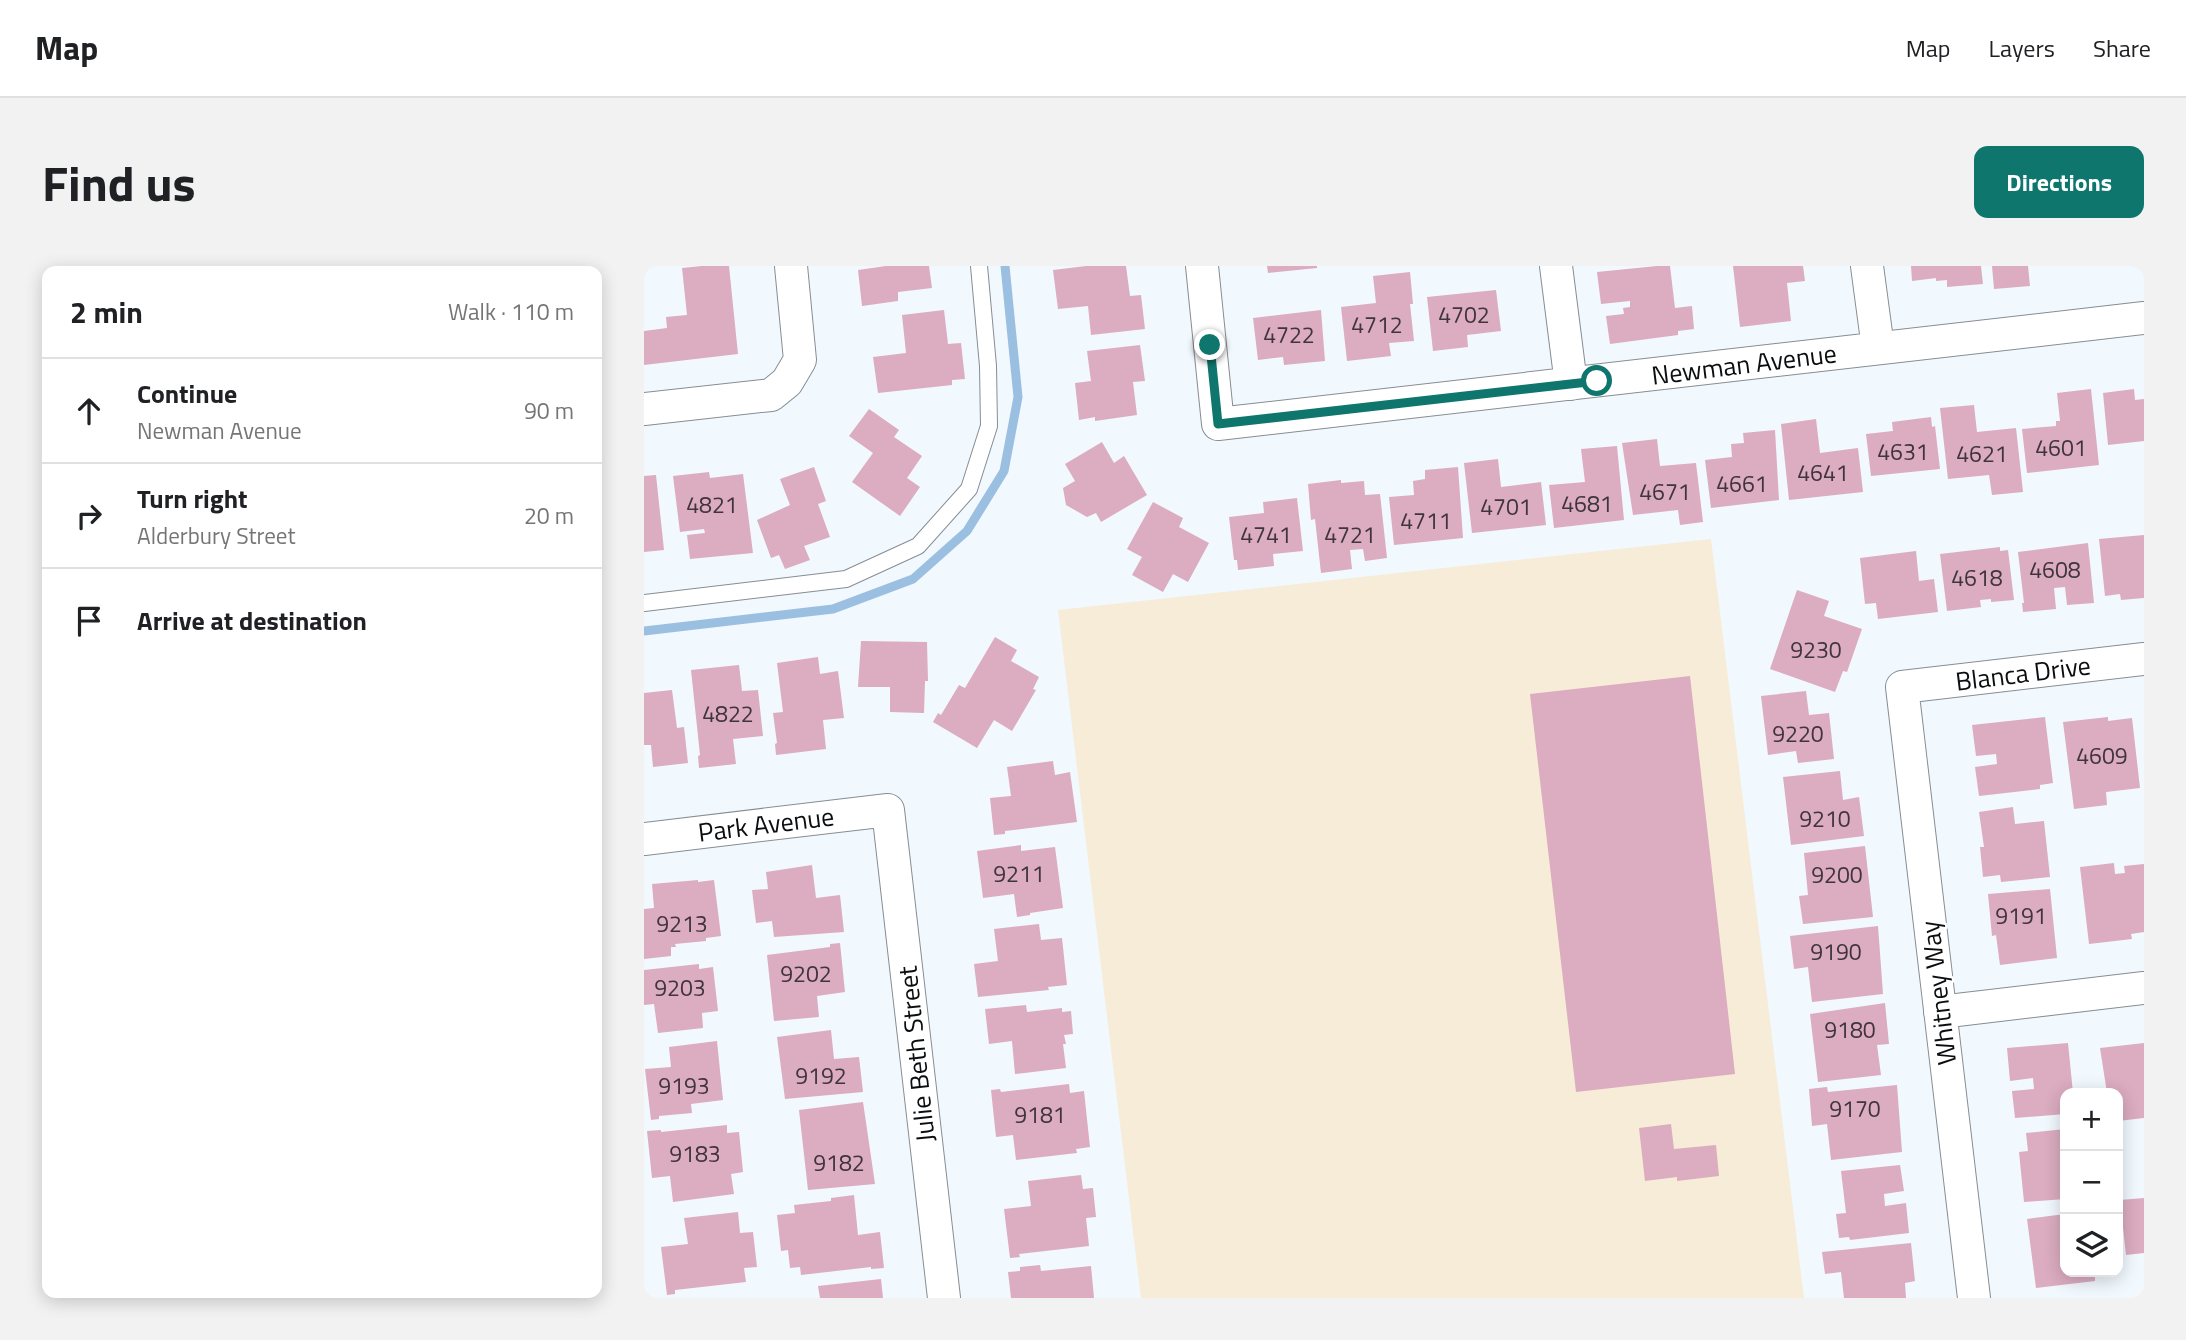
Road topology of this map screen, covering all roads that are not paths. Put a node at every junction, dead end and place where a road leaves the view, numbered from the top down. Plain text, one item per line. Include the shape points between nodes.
1 (791, 266) edge
2 (979, 266) edge
3 (1202, 266) edge
4 (1556, 266) edge
5 (1867, 266) edge
6 (2144, 318) edge
7 (1878, 348) junction
8 (1571, 384) junction
9 (644, 409) edge
10 (644, 603) edge
11 (2144, 659) edge
12 (1902, 687) joint
13 (888, 810) joint
14 (644, 839) edge
15 (2144, 988) edge
16 (1940, 1012) junction
17 (944, 1298) edge
18 (1974, 1298) edge

1 - 9 street via 800,360 787,382 771,395
2 - 10 lane via 989,426 968,489 918,546 846,579
3 - 8 street, Newman Avenue via 1218,424
4 - 8 street
5 - 7 street
6 - 7 street, Newman Avenue
7 - 8 street, Newman Avenue
11 - 12 street, Blanca Drive
12 - 16 street, Whitney Way
13 - 14 street, Park Avenue
13 - 17 street, Julie Beth Street
15 - 16 street
16 - 18 street, Whitney Way

